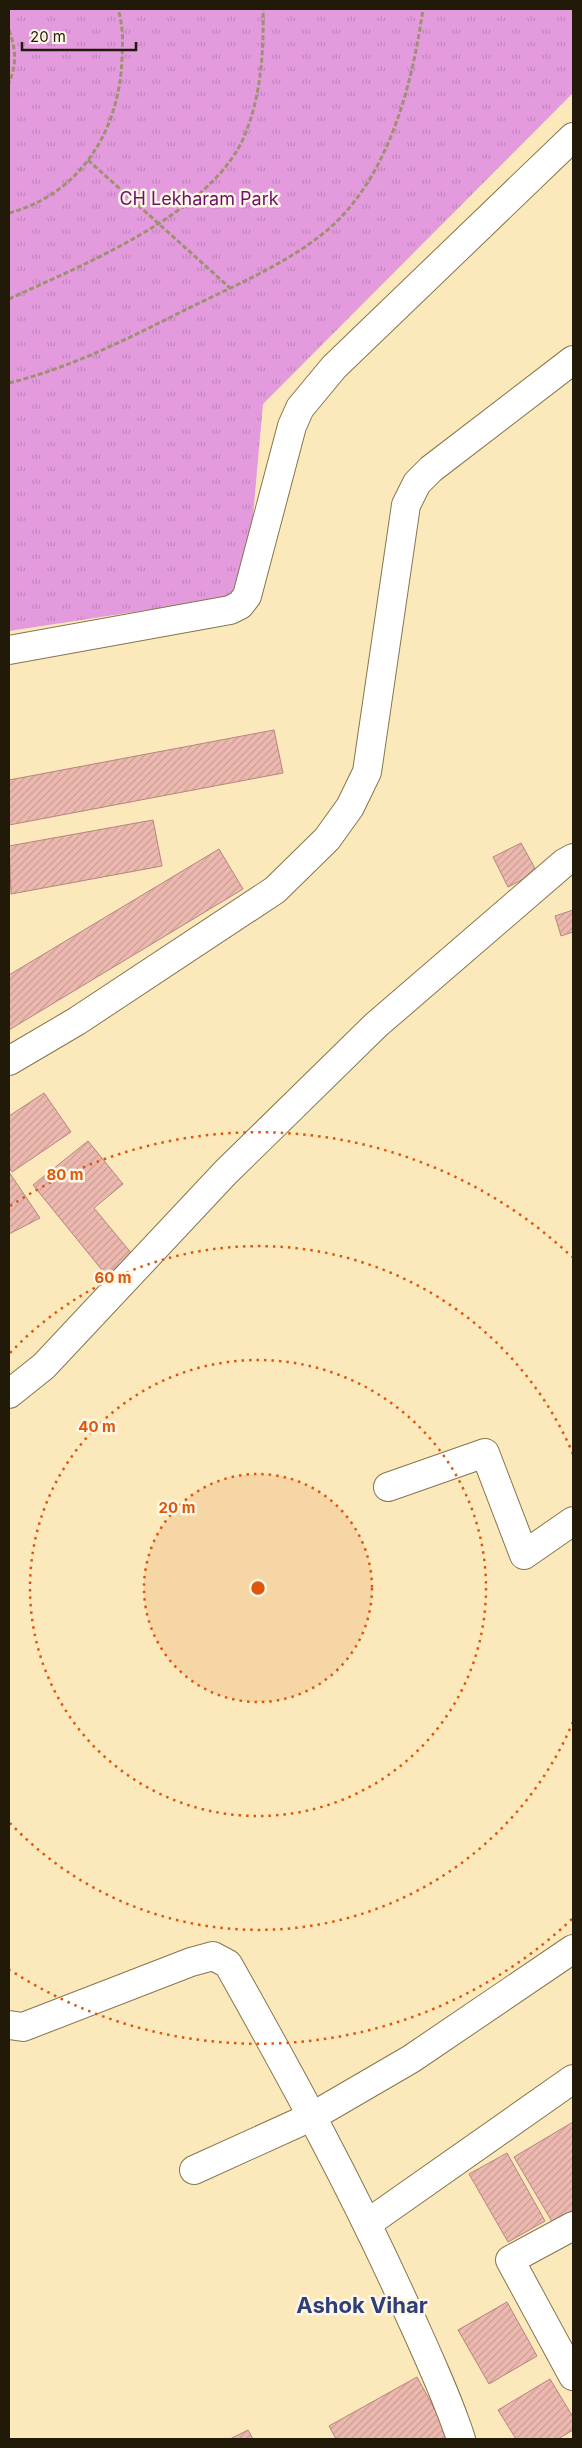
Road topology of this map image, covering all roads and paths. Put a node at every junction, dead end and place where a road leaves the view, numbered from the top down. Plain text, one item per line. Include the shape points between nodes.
1 (118, 9) edge
2 (264, 9) edge
3 (423, 9) edge
4 (9, 30) edge
5 (9, 83) edge
6 (573, 137) edge
7 (88, 160) junction
8 (9, 213) edge
9 (157, 224) junction
10 (230, 288) junction
11 (9, 298) edge
12 (573, 360) edge
13 (9, 382) edge
14 (9, 650) edge
15 (573, 858) edge
16 (9, 1061) edge
17 (9, 1394) edge
18 (388, 1486) dead end
19 (573, 1521) edge
20 (573, 1949) edge
21 (9, 2025) edge
22 (573, 2079) edge
23 (313, 2116) junction
24 (194, 2170) dead end
25 (368, 2223) junction
26 (573, 2226) edge
27 (573, 2376) edge
28 (461, 2439) edge

1 - 7 path via 123,35 119,96 107,129
2 - 9 path via 260,74 242,140 214,181
3 - 10 path via 413,65 398,117 384,154 366,183 326,232
4 - 5 path via 15,64
6 - 14 street via 334,367 300,408 292,426 247,596 240,605 230,610
7 - 8 path via 49,196
7 - 9 path
9 - 10 path
9 - 11 path via 112,252
10 - 13 path via 84,358
12 - 16 street via 430,469 406,504 367,772 350,807 327,839 275,890 77,1021
15 - 17 street via 376,1025 225,1174 44,1366
18 - 19 street via 484,1454 524,1555
20 - 23 street via 411,2059
21 - 23 street via 23,2027 213,1956 228,1964
22 - 25 street
23 - 24 street
23 - 25 street
25 - 28 street via 450,2405
26 - 27 street via 510,2260

